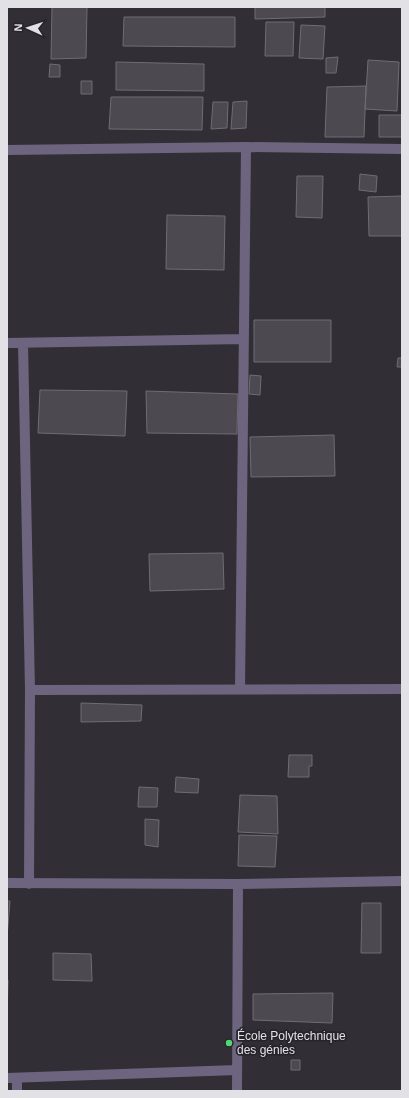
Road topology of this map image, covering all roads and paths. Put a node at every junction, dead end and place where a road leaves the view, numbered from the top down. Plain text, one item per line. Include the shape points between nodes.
1 (246, 147) junction
2 (402, 149) edge
3 (7, 150) edge
4 (244, 339) junction
5 (7, 343) edge
6 (23, 343) junction
7 (240, 689) junction
8 (402, 689) edge
9 (30, 690) junction
10 (402, 881) edge
11 (7, 883) edge
12 (29, 884) junction
13 (238, 884) junction
14 (237, 1070) junction
15 (12, 1078) edge
16 (17, 1091) edge
17 (237, 1091) edge

1 - 2 street
1 - 3 street
1 - 4 street
4 - 6 street
4 - 7 street
5 - 6 street
6 - 9 street
7 - 8 street
7 - 9 street
9 - 12 street
10 - 13 street
11 - 12 street
12 - 13 street
13 - 14 street
14 - 15 street
14 - 17 street
15 - 16 street

